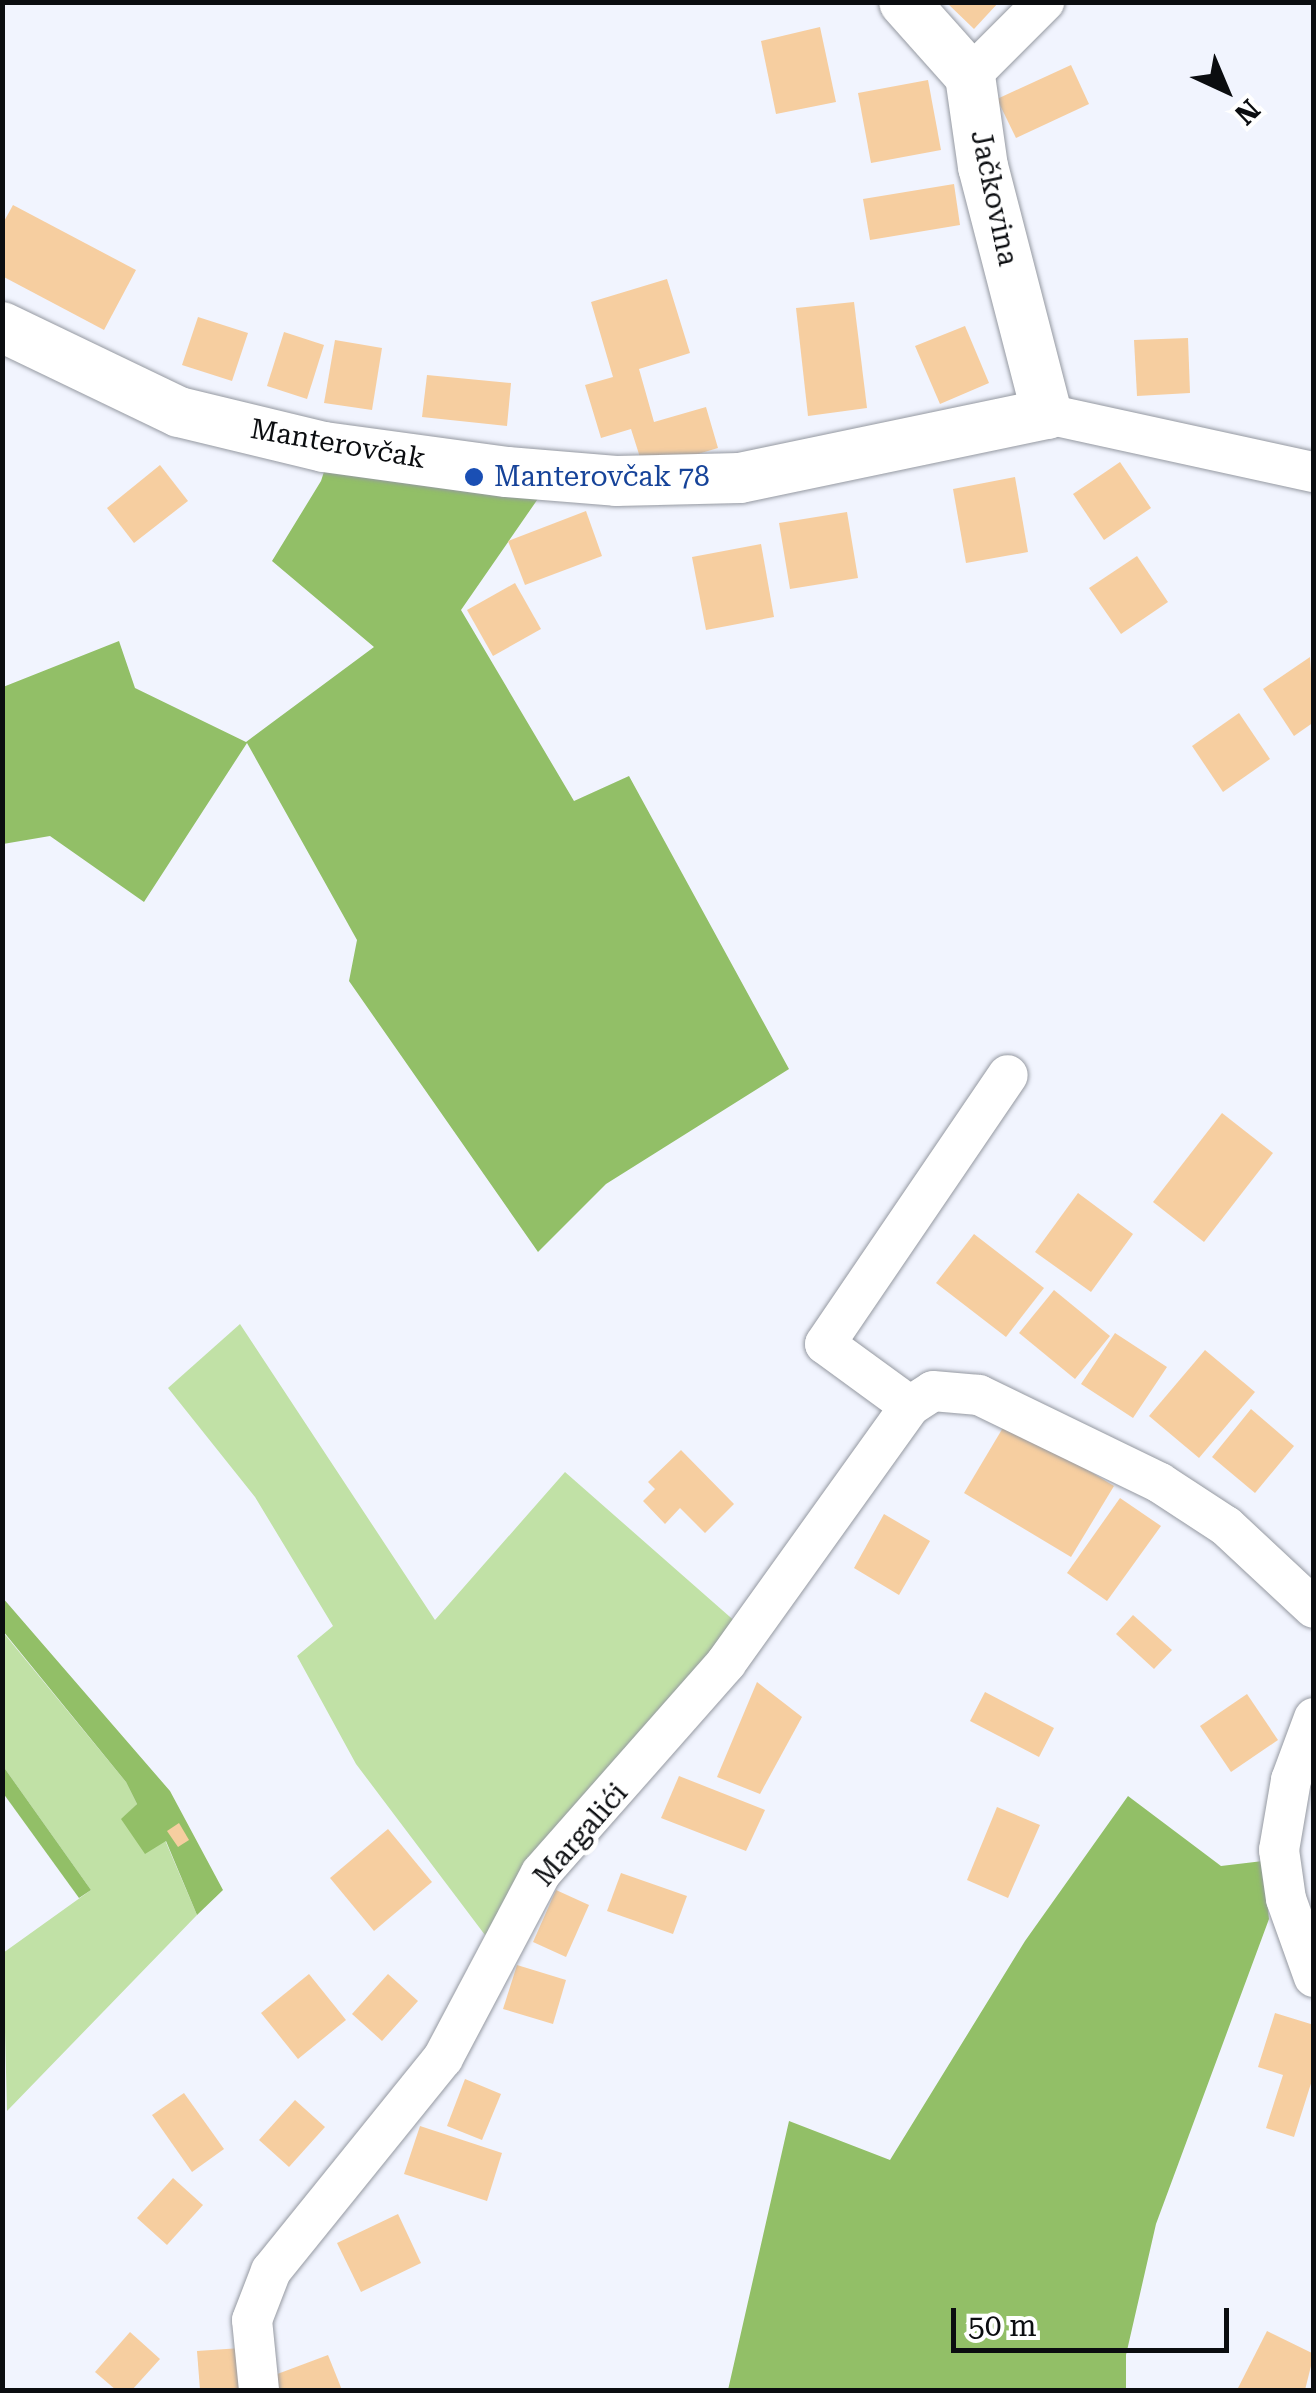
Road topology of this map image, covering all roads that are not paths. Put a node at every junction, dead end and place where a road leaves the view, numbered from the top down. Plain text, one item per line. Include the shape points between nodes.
1 (904, 2) edge
2 (1044, 2) edge
3 (970, 76) junction
4 (2, 326) edge
5 (1047, 414) junction
6 (1314, 472) edge
7 (1008, 1075) dead end
8 (910, 1406) junction
9 (1314, 1608) edge
10 (1314, 1718) edge
11 (1314, 1976) edge
12 (259, 2390) edge

1 - 3 street
2 - 3 street
3 - 5 street, Jačkovina via 984,167
4 - 5 street, Manterovčak via 178,412 324,447 507,472 616,480 740,478
5 - 6 street
7 - 8 street via 825,1344
8 - 9 street via 933,1391 979,1395 1160,1482 1226,1526
8 - 12 street, Margalići via 726,1663 541,1874 443,2058 271,2271 252,2320
10 - 11 street via 1291,1780 1279,1850 1286,1899

